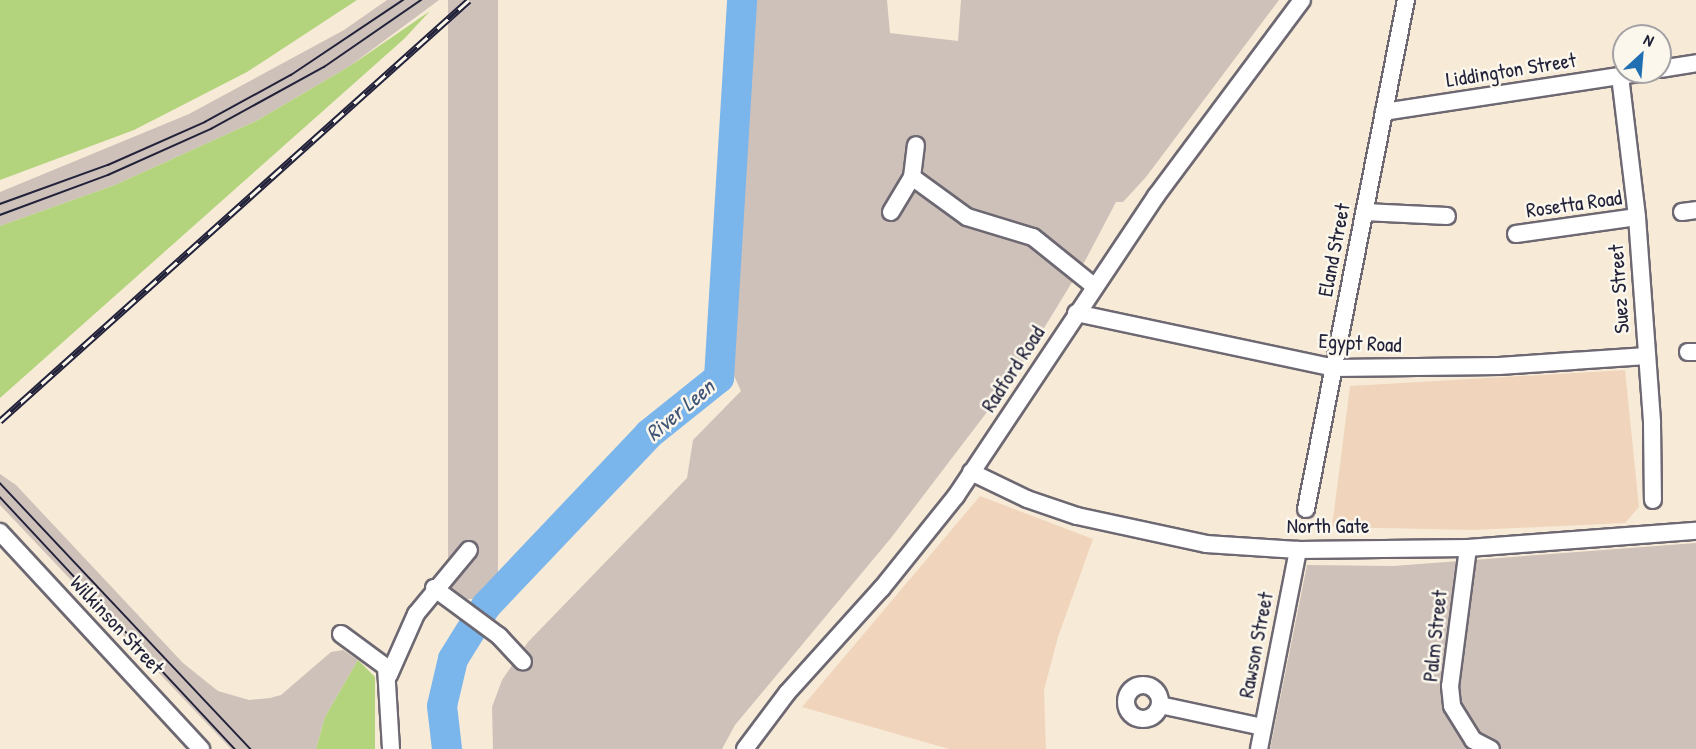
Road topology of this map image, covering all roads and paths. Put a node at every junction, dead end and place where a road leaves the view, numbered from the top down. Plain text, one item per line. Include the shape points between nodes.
1 (1302, 0) edge
2 (1406, 0) edge
3 (1696, 63) edge
4 (1672, 67) edge
5 (1612, 77) edge
6 (1621, 84) edge
7 (1384, 112) junction
8 (916, 145) dead end
9 (912, 177) junction
10 (891, 212) dead end
11 (1364, 212) junction
12 (1447, 216) dead end
13 (1637, 218) junction
14 (1516, 234) dead end
15 (1094, 286) junction
16 (1076, 313) junction
17 (1647, 356) junction
18 (1334, 368) junction
19 (972, 472) junction
20 (1653, 500) dead end
21 (1306, 509) dead end
22 (1696, 531) edge
23 (0, 532) edge
24 (1468, 548) junction
25 (469, 550) dead end
26 (1298, 550) junction
27 (434, 588) junction
28 (341, 634) dead end
29 (523, 662) dead end
30 (388, 675) junction
31 (1160, 705) dead end
32 (1263, 727) junction
33 (201, 749) edge
34 (391, 749) edge
35 (745, 749) edge
36 (1259, 749) edge
37 (1491, 749) edge

1 - 15 street, Radford Road
2 - 7 street, Eland Street
3 - 4 street
5 - 7 street, Liddington Street
6 - 13 street, Suez Street
7 - 11 street, Eland Street
8 - 9 street
9 - 10 street
9 - 15 street via 967,217 1033,237
11 - 12 street
11 - 18 street, Eland Street
13 - 14 street, Rosetta Road
13 - 17 street, Suez Street
15 - 16 street, Radford Road
16 - 18 street, Egypt Road
16 - 19 street, Radford Road
17 - 18 street, Egypt Road via 1499,366
17 - 20 street, Suez Street
18 - 21 street, Eland Street
19 - 26 street, North Gate via 1027,499 1106,524 1206,544
19 - 35 street, Radford Road via 882,588 787,693
22 - 24 street, North Gate
23 - 33 street, Wilkinson Street
24 - 26 street, North Gate
24 - 37 street, Palm Street via 1450,686 1452,706 1473,740
25 - 27 street
26 - 32 street, Rawson Street
27 - 29 street via 499,636
27 - 30 street via 416,614
28 - 30 street via 380,660
30 - 34 street
31 - 32 street
32 - 36 street, Rawson Street

